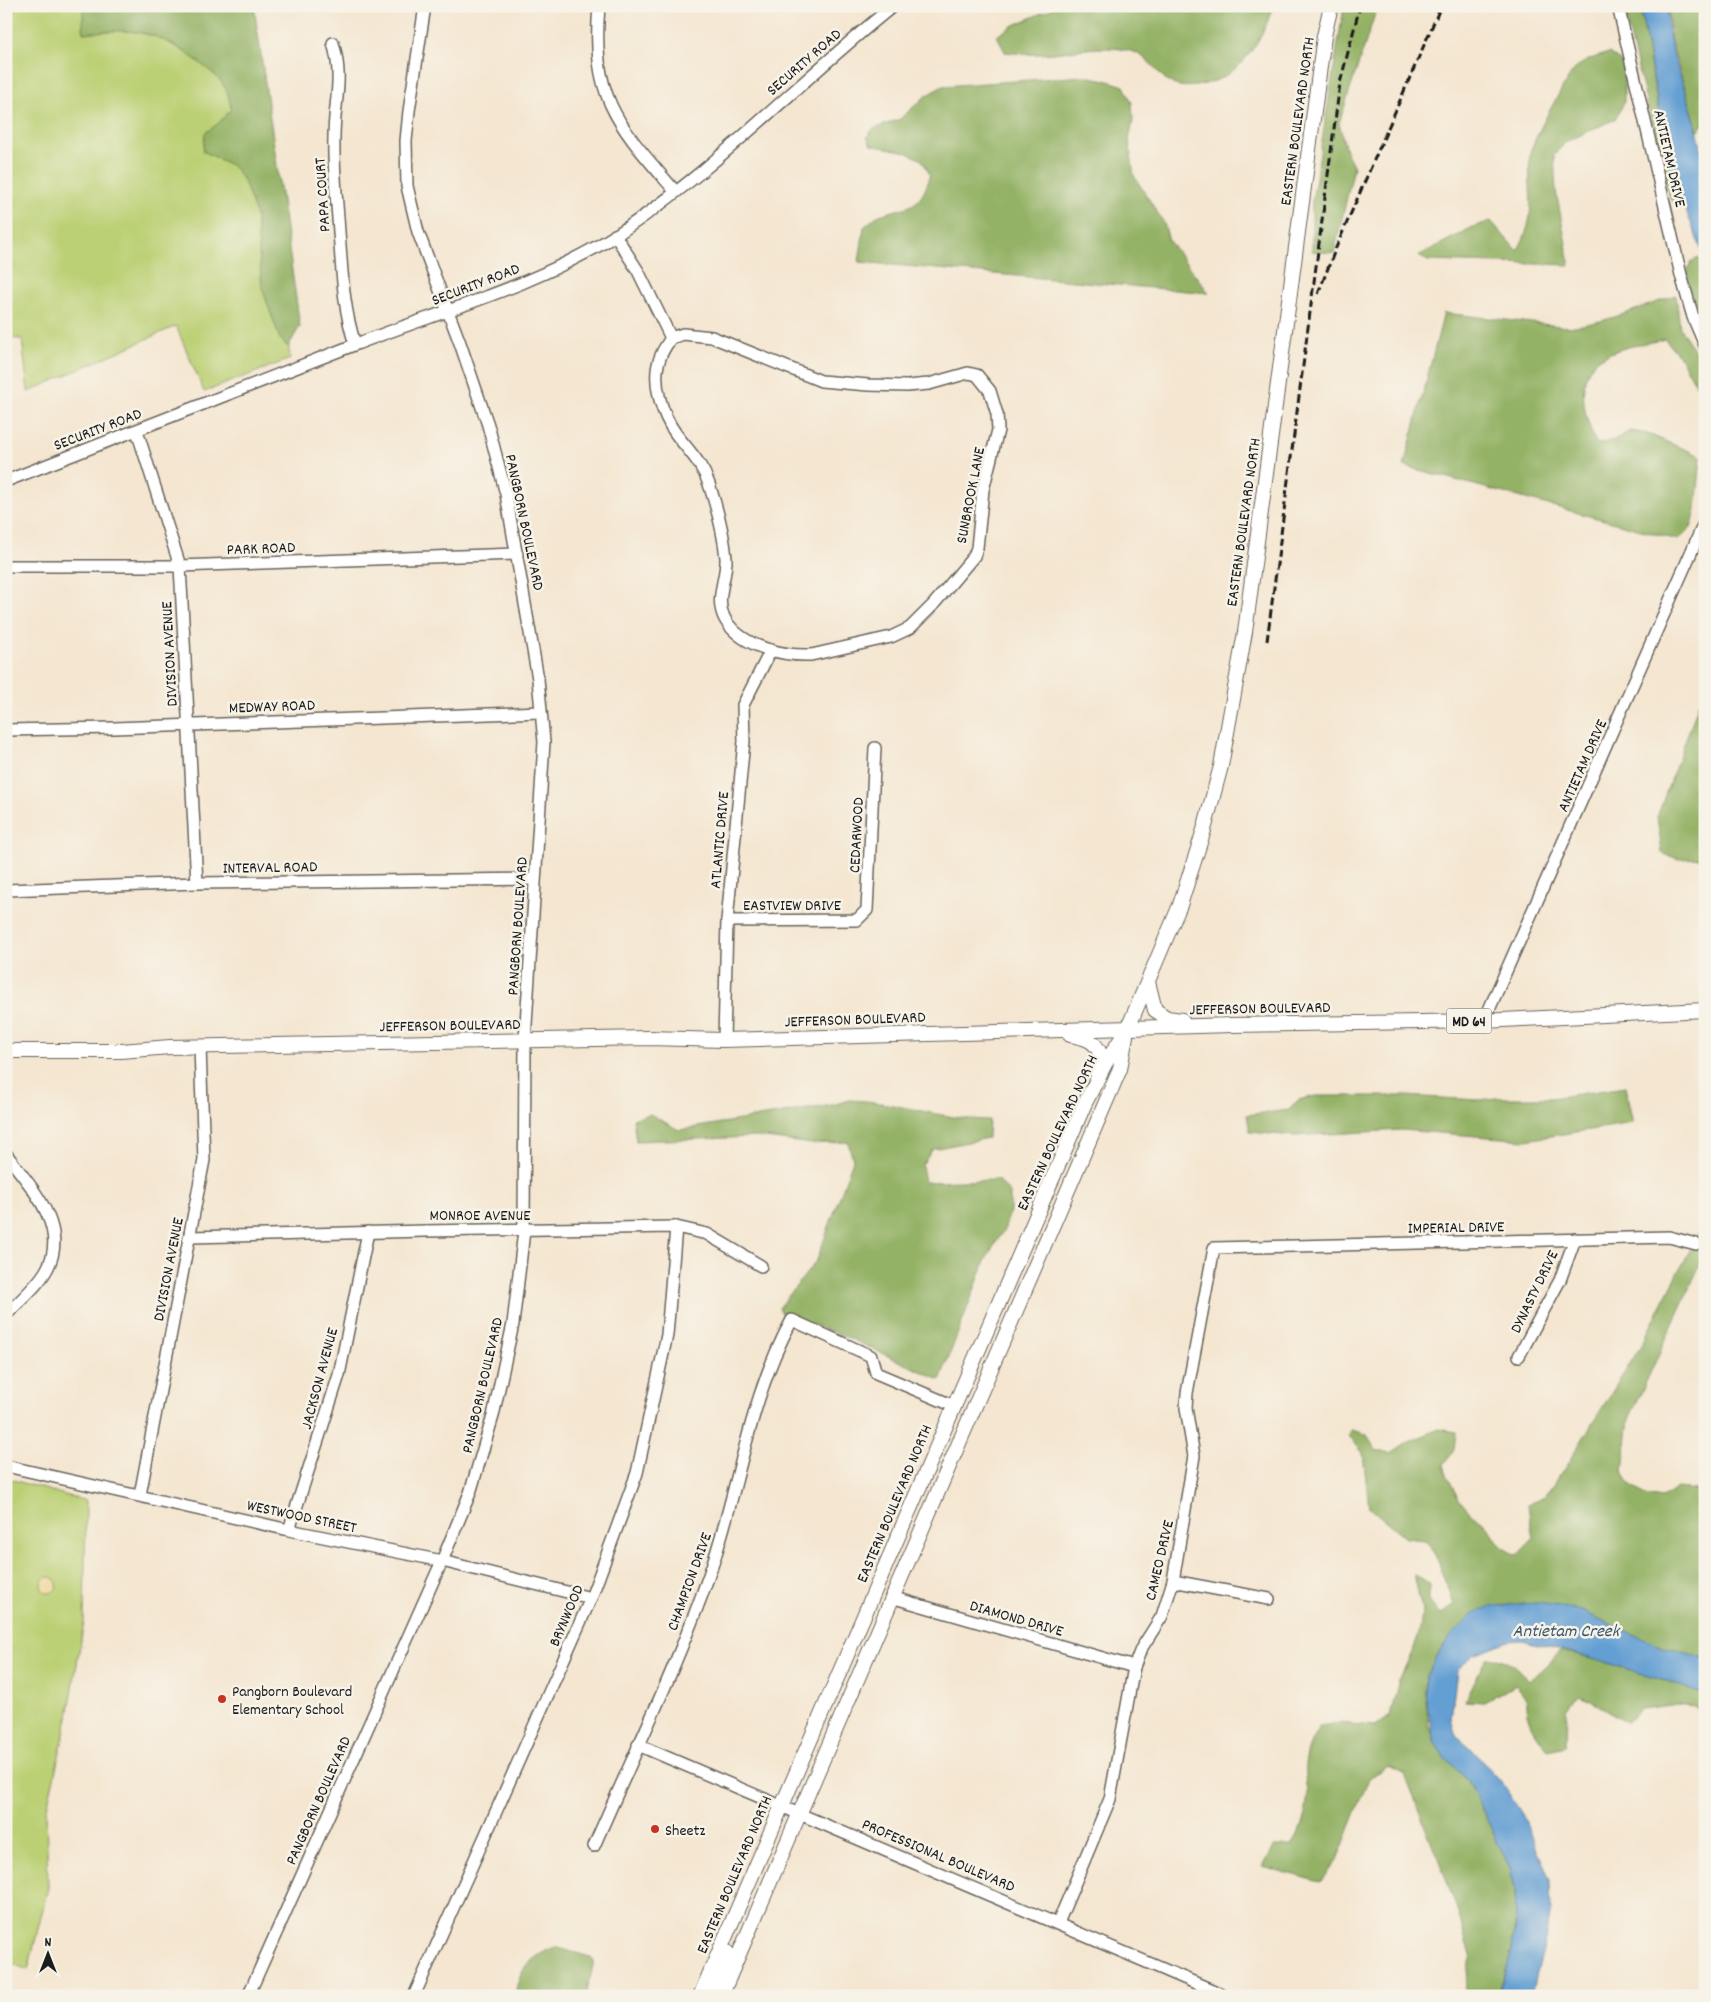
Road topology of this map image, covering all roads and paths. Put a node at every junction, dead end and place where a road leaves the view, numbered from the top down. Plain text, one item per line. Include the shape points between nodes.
1 (426, 6) edge
2 (599, 6) edge
3 (893, 6) edge
4 (1331, 6) edge
5 (1618, 6) edge
6 (333, 43) dead end
7 (675, 191) junction
8 (615, 235) junction
9 (448, 311) junction
10 (671, 338) junction
11 (355, 344) junction
12 (1705, 345) edge
13 (137, 431) junction
14 (6, 481) edge
15 (1705, 521) edge
16 (517, 554) junction
17 (6, 566) edge
18 (180, 566) junction
19 (771, 650) junction
20 (540, 712) junction
21 (189, 724) junction
22 (6, 730) edge
23 (876, 748) dead end
24 (534, 879) junction
25 (196, 883) junction
26 (6, 890) edge
27 (857, 920) joint
28 (727, 921) junction
29 (1148, 982) junction
30 (1705, 1010) edge
31 (1484, 1021) junction
32 (1232, 1025) junction
33 (1128, 1028) junction
34 (1042, 1030) junction
35 (525, 1040) junction
36 (724, 1040) junction
37 (200, 1047) junction
38 (6, 1051) edge
39 (1085, 1103) junction
40 (6, 1154) edge
41 (676, 1227) junction
42 (524, 1231) junction
43 (368, 1232) junction
44 (190, 1238) junction
45 (1575, 1239) junction
46 (1696, 1244) dead end
47 (1214, 1248) joint
48 (761, 1266) dead end
49 (6, 1315) edge
50 (1519, 1356) dead end
51 (954, 1406) junction
52 (6, 1466) edge
53 (922, 1481) junction
54 (140, 1495) junction
55 (932, 1502) junction
56 (289, 1530) junction
57 (442, 1561) junction
58 (1173, 1582) junction
59 (591, 1598) junction
60 (891, 1598) junction
61 (1269, 1599) dead end
62 (1134, 1667) junction
63 (638, 1744) junction
64 (782, 1804) junction
65 (799, 1812) junction
66 (594, 1846) dead end
67 (744, 1893) junction
68 (1058, 1923) junction
69 (248, 1996) edge
70 (414, 1996) edge
71 (700, 1996) edge
72 (720, 1996) edge
73 (1226, 1996) edge

1 - 9 street, PANGBORN BOULEVARD via 409,111 405,165 411,209
2 - 7 street via 598,59 609,102 624,129
3 - 7 street, SECURITY ROAD
4 - 29 main road, EASTERN BOULEVARD NORTH via 1324,36 1235,696 1204,830 1180,905
5 - 12 street, ANTIETAM DRIVE via 1681,275 1692,317
6 - 11 street, PAPA COURT via 340,80 335,113 334,160 345,308
7 - 8 street, SECURITY ROAD
8 - 9 street, SECURITY ROAD via 555,268
8 - 10 street via 638,271
9 - 11 street, SECURITY ROAD
9 - 16 street, PANGBORN BOULEVARD via 488,425
10 - 19 street, SUNBROOK LANE via 659,362 660,401 670,424 694,454 709,484 726,558 720,601 722,611 738,634
10 - 19 street, SUNBROOK LANE via 684,334 712,336 821,381 834,383 907,386 929,384 968,373 977,375 985,383 994,400 998,430 983,490 976,548 967,565 933,605 910,628 891,637 811,655
11 - 13 street, SECURITY ROAD
13 - 14 street, SECURITY ROAD
13 - 18 street, DIVISION AVENUE
15 - 31 street, ANTIETAM DRIVE
16 - 18 street, PARK ROAD
16 - 20 street, PANGBORN BOULEVARD via 538,679
17 - 18 street, PARK ROAD
18 - 21 street, DIVISION AVENUE
19 - 28 street, ATLANTIC DRIVE via 743,705 744,742
20 - 21 street, MEDWAY ROAD
20 - 24 street, PANGBORN BOULEVARD via 543,751
21 - 22 street, MEDWAY ROAD
21 - 25 street, DIVISION AVENUE
23 - 27 street, CEDARWOOD via 867,910
24 - 25 street, INTERVAL ROAD
24 - 35 street, PANGBORN BOULEVARD
25 - 26 street, INTERVAL ROAD
27 - 28 street, EASTVIEW DRIVE
28 - 36 street, ATLANTIC DRIVE
29 - 32 main road via 1155,1010 1167,1018
29 - 33 main road, EASTERN BOULEVARD NORTH
30 - 31 main road, JEFFERSON BOULEVARD / MD 64
31 - 32 main road, JEFFERSON BOULEVARD / MD 64
32 - 33 main road, JEFFERSON BOULEVARD / MD 64
33 - 34 main road, JEFFERSON BOULEVARD / MD 64
33 - 39 main road, EASTERN BOULEVARD NORTH
33 - 55 main road, EASTERN BOULEVARD NORTH via 1120,1069
34 - 36 main road, JEFFERSON BOULEVARD / MD 64
34 - 39 main road via 1088,1039 1097,1048 1100,1061
35 - 36 main road, JEFFERSON BOULEVARD / MD 64
35 - 37 main road, JEFFERSON BOULEVARD / MD 64
35 - 42 street, PANGBORN BOULEVARD
37 - 38 main road, JEFFERSON BOULEVARD / MD 64
37 - 44 street, DIVISION AVENUE via 204,1160
39 - 51 main road, EASTERN BOULEVARD NORTH
40 - 49 street via 49,1216 55,1244 47,1269
41 - 42 street, MONROE AVENUE
41 - 48 street, MONROE AVENUE via 708,1234
41 - 59 street, BRYNWOOD via 667,1335 637,1473
42 - 43 street, MONROE AVENUE
42 - 57 street, PANGBORN BOULEVARD via 513,1324 493,1416 470,1493
43 - 44 street, MONROE AVENUE
43 - 56 street, JACKSON AVENUE via 339,1375
44 - 54 street, DIVISION AVENUE
45 - 46 street, IMPERIAL DRIVE via 1669,1236
45 - 47 street, IMPERIAL DRIVE
45 - 50 street, DYNASTY DRIVE via 1560,1280
47 - 58 street, CAMEO DRIVE via 1187,1393 1186,1408 1194,1456
51 - 53 main road, EASTERN BOULEVARD NORTH
51 - 55 main road via 959,1412 958,1420 932,1483
51 - 63 street, CHAMPION DRIVE via 876,1373 871,1356 792,1320 769,1369 726,1522 688,1633
52 - 54 street, WESTWOOD STREET
53 - 60 main road via 918,1504 887,1578 886,1590
53 - 64 main road, EASTERN BOULEVARD NORTH
54 - 56 street, WESTWOOD STREET
55 - 60 main road, EASTERN BOULEVARD NORTH
56 - 57 street, WESTWOOD STREET
57 - 59 street, WESTWOOD STREET
57 - 69 street, PANGBORN BOULEVARD
58 - 61 street
58 - 62 street, CAMEO DRIVE via 1162,1616 1141,1648
59 - 70 street, BRYNWOOD
60 - 62 street, DIAMOND DRIVE
60 - 65 main road, EASTERN BOULEVARD NORTH
62 - 68 street, CAMEO DRIVE via 1110,1799
63 - 64 street, PROFESSIONAL BOULEVARD
63 - 66 street, CHAMPION DRIVE
64 - 65 street, PROFESSIONAL BOULEVARD
64 - 67 main road, EASTERN BOULEVARD NORTH
65 - 68 street, PROFESSIONAL BOULEVARD
65 - 72 main road, EASTERN BOULEVARD NORTH
67 - 71 main road, EASTERN BOULEVARD NORTH
67 - 72 main road via 716,1983
68 - 73 street, PROFESSIONAL BOULEVARD

